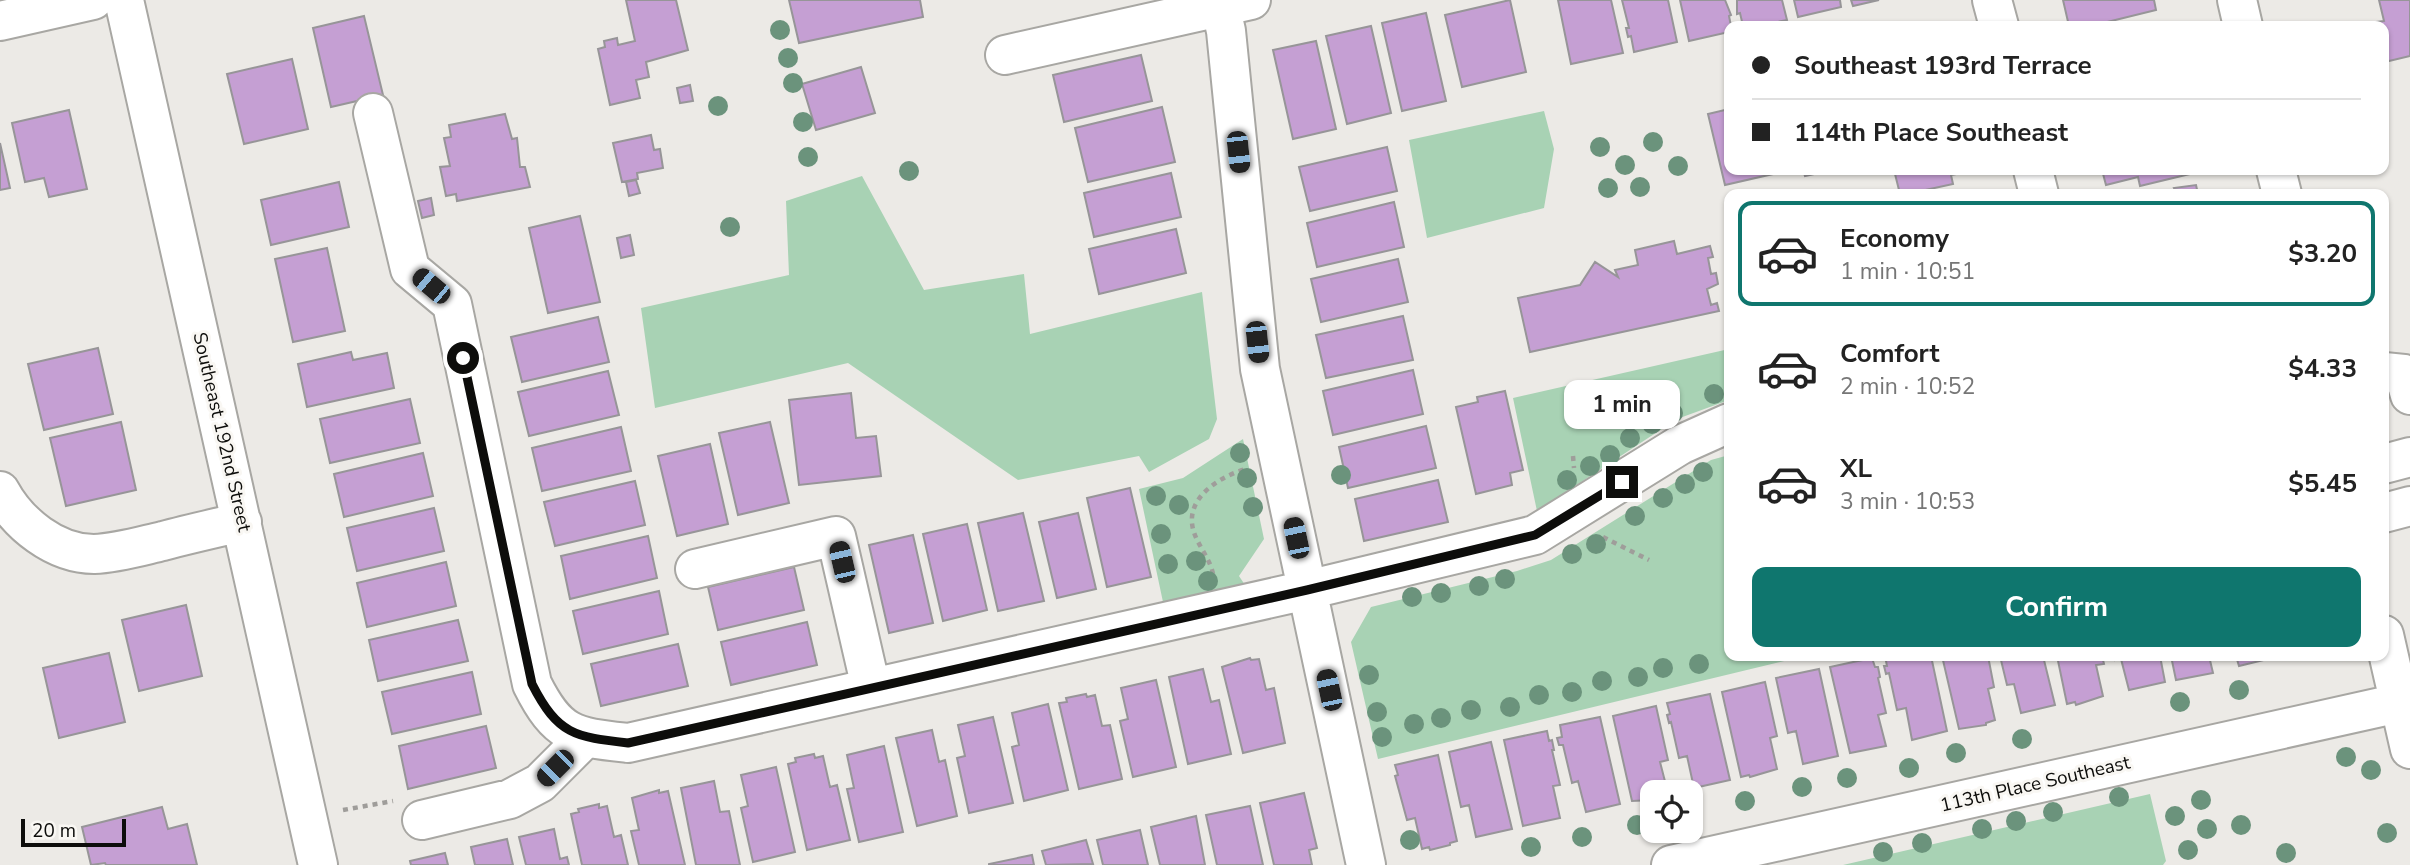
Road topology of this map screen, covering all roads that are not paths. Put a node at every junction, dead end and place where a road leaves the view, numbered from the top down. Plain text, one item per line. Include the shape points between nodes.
1 (93, 0) edge
2 (124, 0) edge
3 (1992, 0) edge
4 (2237, 0) edge
5 (1230, 2) edge
6 (0, 21) edge
7 (1998, 21) edge
8 (2242, 21) edge
9 (1005, 55) dead end
10 (373, 113) dead end
11 (2389, 372) edge
12 (2410, 395) edge
13 (1724, 425) edge
14 (2410, 457) edge
15 (2389, 463) edge
16 (0, 491) edge
17 (2410, 506) edge
18 (2389, 512) edge
19 (242, 522) junction
20 (695, 569) dead end
21 (1307, 590) junction
22 (2389, 658) edge
23 (871, 688) junction
24 (2399, 703) junction
25 (585, 738) junction
26 (2410, 749) edge
27 (425, 820) road end
28 (318, 865) edge
29 (1366, 865) edge
30 (1671, 865) edge

1 - 6 street
2 - 19 street, Southeast 192nd Street
3 - 7 street
4 - 8 street
5 - 9 street
5 - 21 street via 1226,31 1260,369
10 - 25 street via 410,269 452,304 532,684 545,710 560,725
11 - 12 street via 2404,374
13 - 21 street via 1680,445 1535,535
14 - 15 street
16 - 19 street via 9,508 43,537 66,549 91,554
17 - 18 street
19 - 28 street, Southeast 192nd Street
20 - 23 street via 836,536
21 - 23 street
21 - 29 street
22 - 24 street
23 - 25 street via 628,743
24 - 26 street
24 - 30 street, 113th Place Southeast
25 - 27 street via 540,783 510,799

